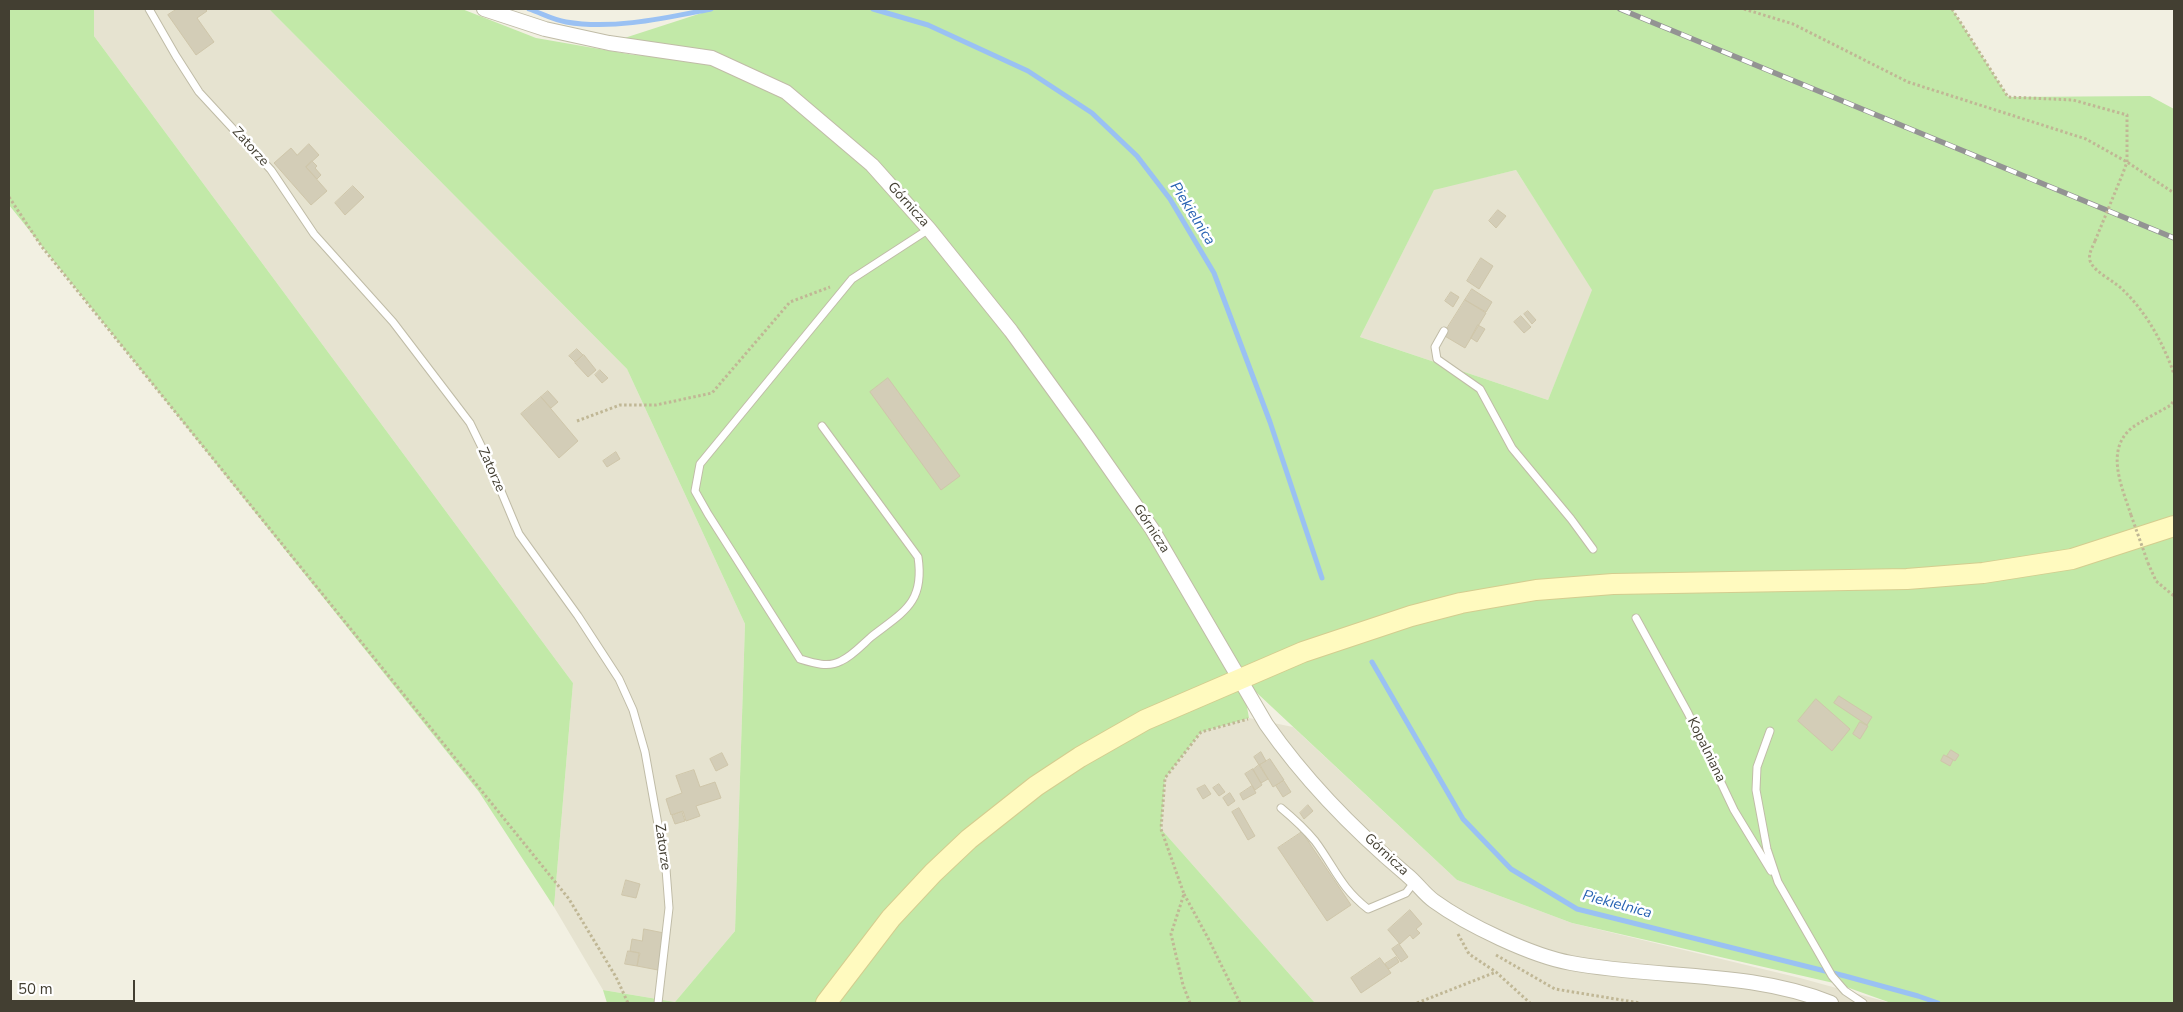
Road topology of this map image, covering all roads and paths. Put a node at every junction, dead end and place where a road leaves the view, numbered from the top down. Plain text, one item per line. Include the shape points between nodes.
1 (149, 9) edge
2 (484, 9) edge
3 (1744, 9) edge
4 (1952, 9) edge
5 (2127, 162) junction
6 (2174, 193) edge
7 (9, 197) edge
8 (929, 229) junction
9 (852, 279) junction
10 (1444, 331) dead end
11 (2174, 374) edge
12 (2174, 400) edge
13 (577, 421) dead end
14 (822, 426) dead end
15 (2174, 526) edge
16 (1593, 549) dead end
17 (2174, 596) edge
18 (1636, 618) dead end
19 (1241, 678) junction
20 (1249, 718) dead end
21 (1770, 731) dead end
22 (1281, 808) dead end
23 (1415, 881) junction
24 (1778, 882) junction
25 (1184, 894) junction
26 (1454, 926) dead end
27 (1496, 972) junction
28 (628, 1003) edge
29 (658, 1003) edge
30 (826, 1003) edge
31 (1190, 1003) edge
32 (1240, 1003) edge
33 (1417, 1003) edge
34 (1530, 1003) edge
35 (1831, 1003) edge
36 (1863, 1003) edge

1 - 29 lane, Zatorze via 199,92 271,170 314,234 393,322 470,423 519,534 588,629 620,680 645,752 666,869 668,908
2 - 8 street, Górnicza via 545,29 609,43 712,58 786,92 872,165
3 - 5 path via 1793,24 1908,82 2086,139
4 - 5 path via 2008,97 2073,100 2127,115
5 - 6 path
5 - 11 path, bridge via 2094,241 2090,261 2135,302
7 - 28 path via 42,247 568,899 616,977
8 - 9 lane
8 - 19 street, Górnicza via 1011,331 1147,521
9 - 13 path via 790,302 712,393 656,405 620,404
9 - 14 lane via 700,464 696,491 800,659 818,665 840,662 908,608 918,589 920,572 918,557
10 - 16 lane via 1435,347 1437,359 1480,389 1512,448
12 - 17 path, bridge via 2133,428 2118,450 2118,476 2148,563 2156,581
15 - 19 main road via 2072,559 1983,574 1907,579 1613,584 1499,595 1411,616 1303,652
18 - 24 lane, Kopalniana via 1688,713 1734,810
19 - 23 street, Górnicza via 1266,724 1309,780 1387,858
19 - 30 main road via 1145,720 1080,756 1029,792 933,873 891,918
20 - 25 path via 1202,732 1165,778 1161,828
21 - 24 lane, Kopalniana via 1757,767 1756,790 1765,841
22 - 23 lane via 1316,842 1351,896 1368,909 1406,893
23 - 35 street, Górnicza via 1433,900 1470,923 1542,956 1572,963 1782,987
24 - 36 lane, Kopalniana via 1832,976 1845,991
25 - 31 path via 1170,934
25 - 32 path
26 - 27 path via 1470,954
27 - 33 path
27 - 34 path

